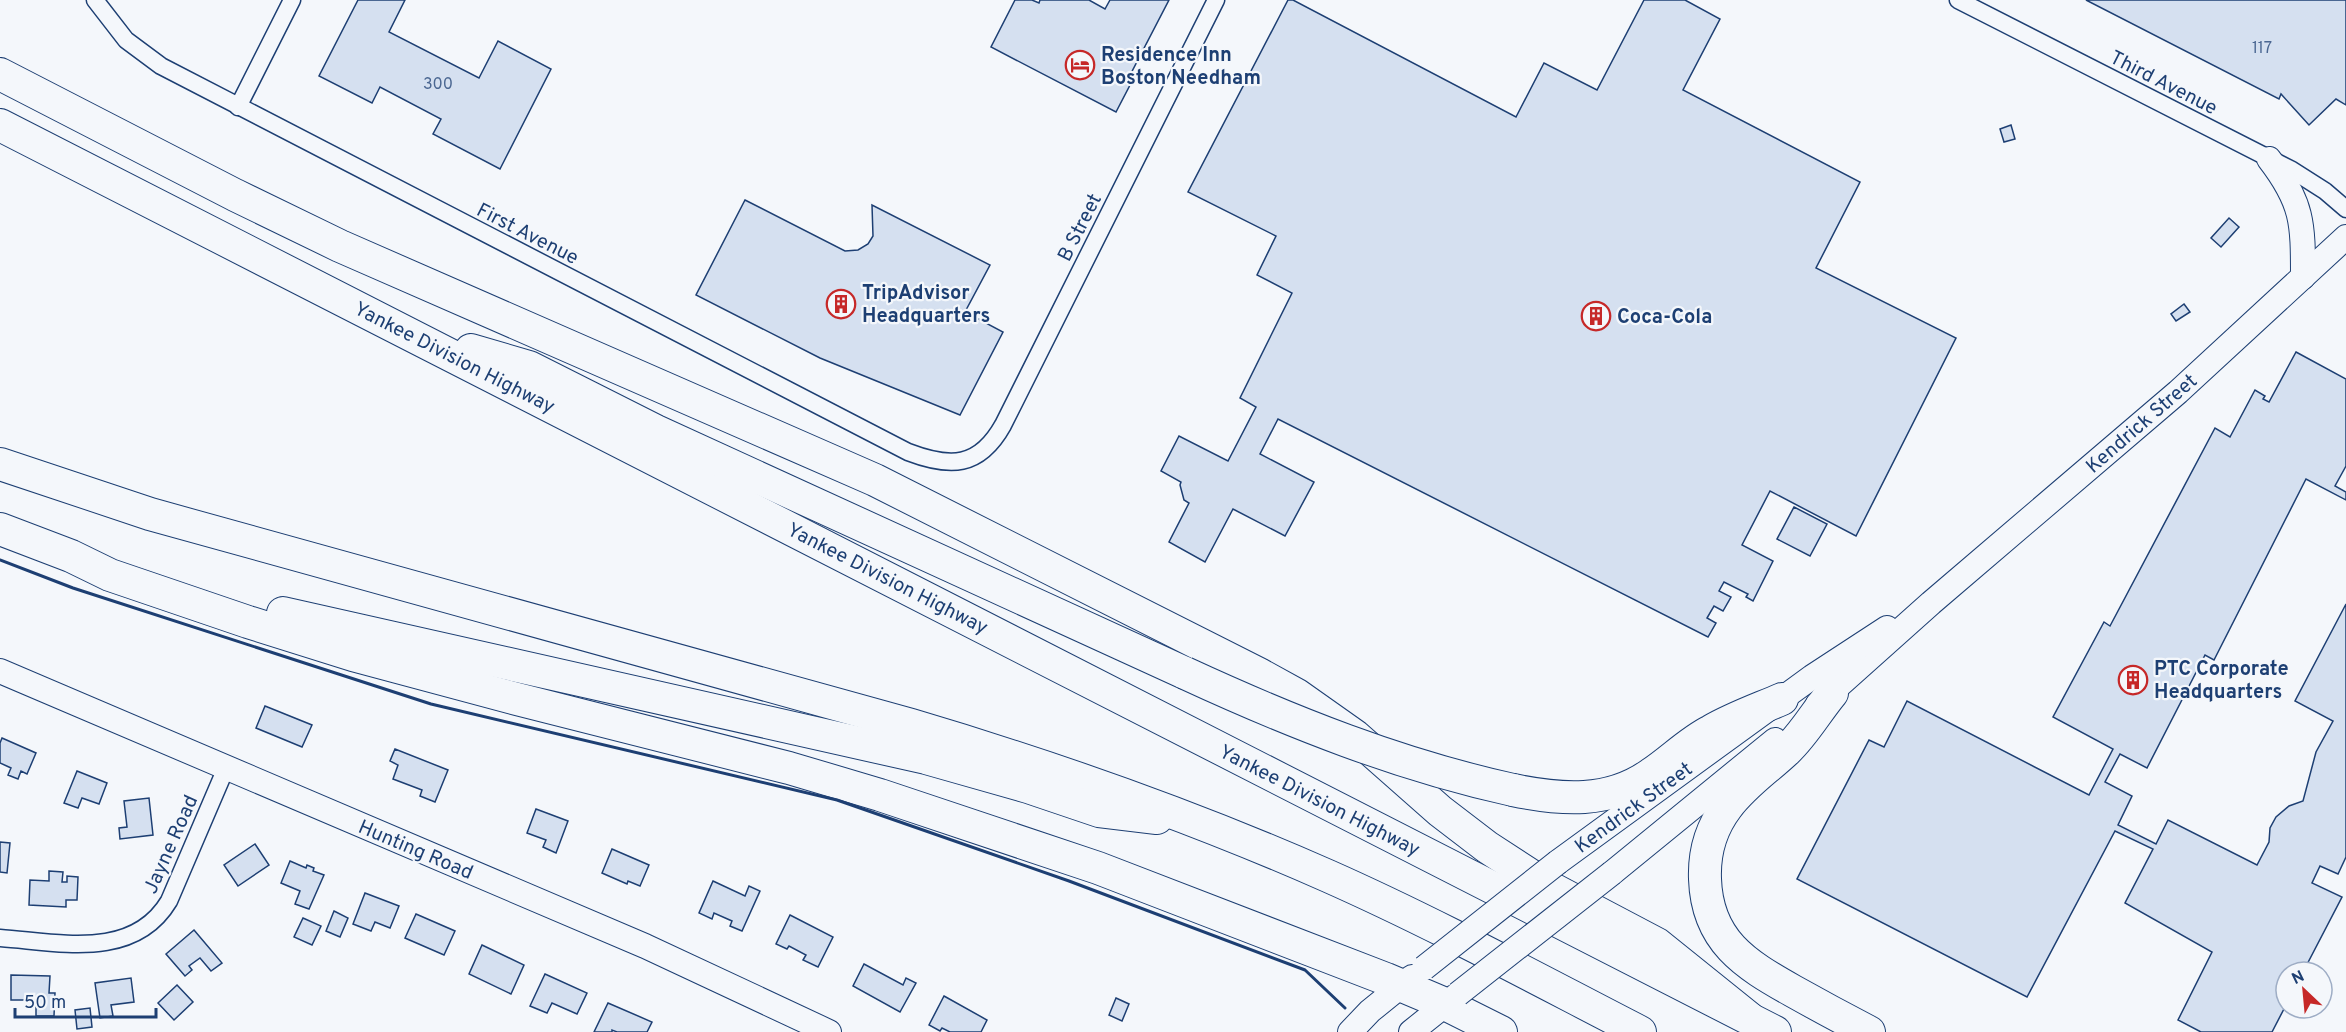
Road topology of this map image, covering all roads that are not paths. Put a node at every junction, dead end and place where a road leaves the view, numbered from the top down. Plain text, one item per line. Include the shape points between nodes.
1 (95, 0) edge
2 (292, 0) edge
3 (1216, 0) edge
4 (1958, 0) edge
5 (0, 74) edge
6 (238, 107) junction
7 (0, 125) edge
8 (2269, 159) junction
9 (2346, 209) edge
10 (2346, 237) edge
11 (2303, 277) junction
12 (404, 331) junction
13 (965, 460) joint
14 (0, 464) edge
15 (0, 529) edge
16 (71, 556) junction
17 (1931, 603) junction
18 (0, 671) edge
19 (1832, 693) junction
20 (1782, 699) junction
21 (226, 768) junction
22 (1202, 823) junction
23 (0, 938) edge
24 (1412, 977) junction
25 (1451, 999) junction
26 (1762, 1025) edge
27 (829, 1032) edge
28 (1350, 1032) edge
29 (1411, 1032) edge
30 (1501, 1032) edge
31 (1640, 1032) edge
32 (1869, 1032) edge

1 - 6 street, First Avenue via 117,31 143,54
2 - 6 street
3 - 13 street, B Street via 1003,425 983,451
4 - 8 street, Third Avenue
5 - 26 highway via 340,246 875,480 1259,674 1355,736 1440,811 1505,860 1657,944
6 - 13 street, First Avenue via 908,452 941,462
7 - 12 highway, Yankee Division Highway
8 - 9 street, Third Avenue via 2315,184
8 - 11 main road via 2298,207 2303,232
10 - 11 main road, Kendrick Street
11 - 17 main road, Kendrick Street via 2117,446
12 - 20 highway, bridge via 529,367 657,431 1185,673 1282,716 1432,770 1548,797 1597,797 1643,780 1710,731
12 - 26 highway, Yankee Division Highway
14 - 22 highway via 150,514 976,745
15 - 16 highway
16 - 22 highway via 296,616 937,761 1099,811
16 - 24 highway via 110,575 353,655 700,744 880,795
17 - 19 main road, Kendrick Street
17 - 20 main road, Kendrick Street via 1852,649
18 - 21 main road, Hunting Road
19 - 25 main road, Kendrick Street, bridge
19 - 32 highway via 1789,749 1725,809 1708,844 1705,884 1716,926 1734,952 1767,976
20 - 24 main road, Kendrick Street, bridge via 1558,862
21 - 23 street, Jayne Road via 169,901 144,929 108,943
21 - 27 main road, Hunting Road via 645,946
22 - 31 highway via 1359,890
24 - 25 highway
24 - 28 main road, Kendrick Street
25 - 29 main road, Kendrick Street
25 - 30 highway

